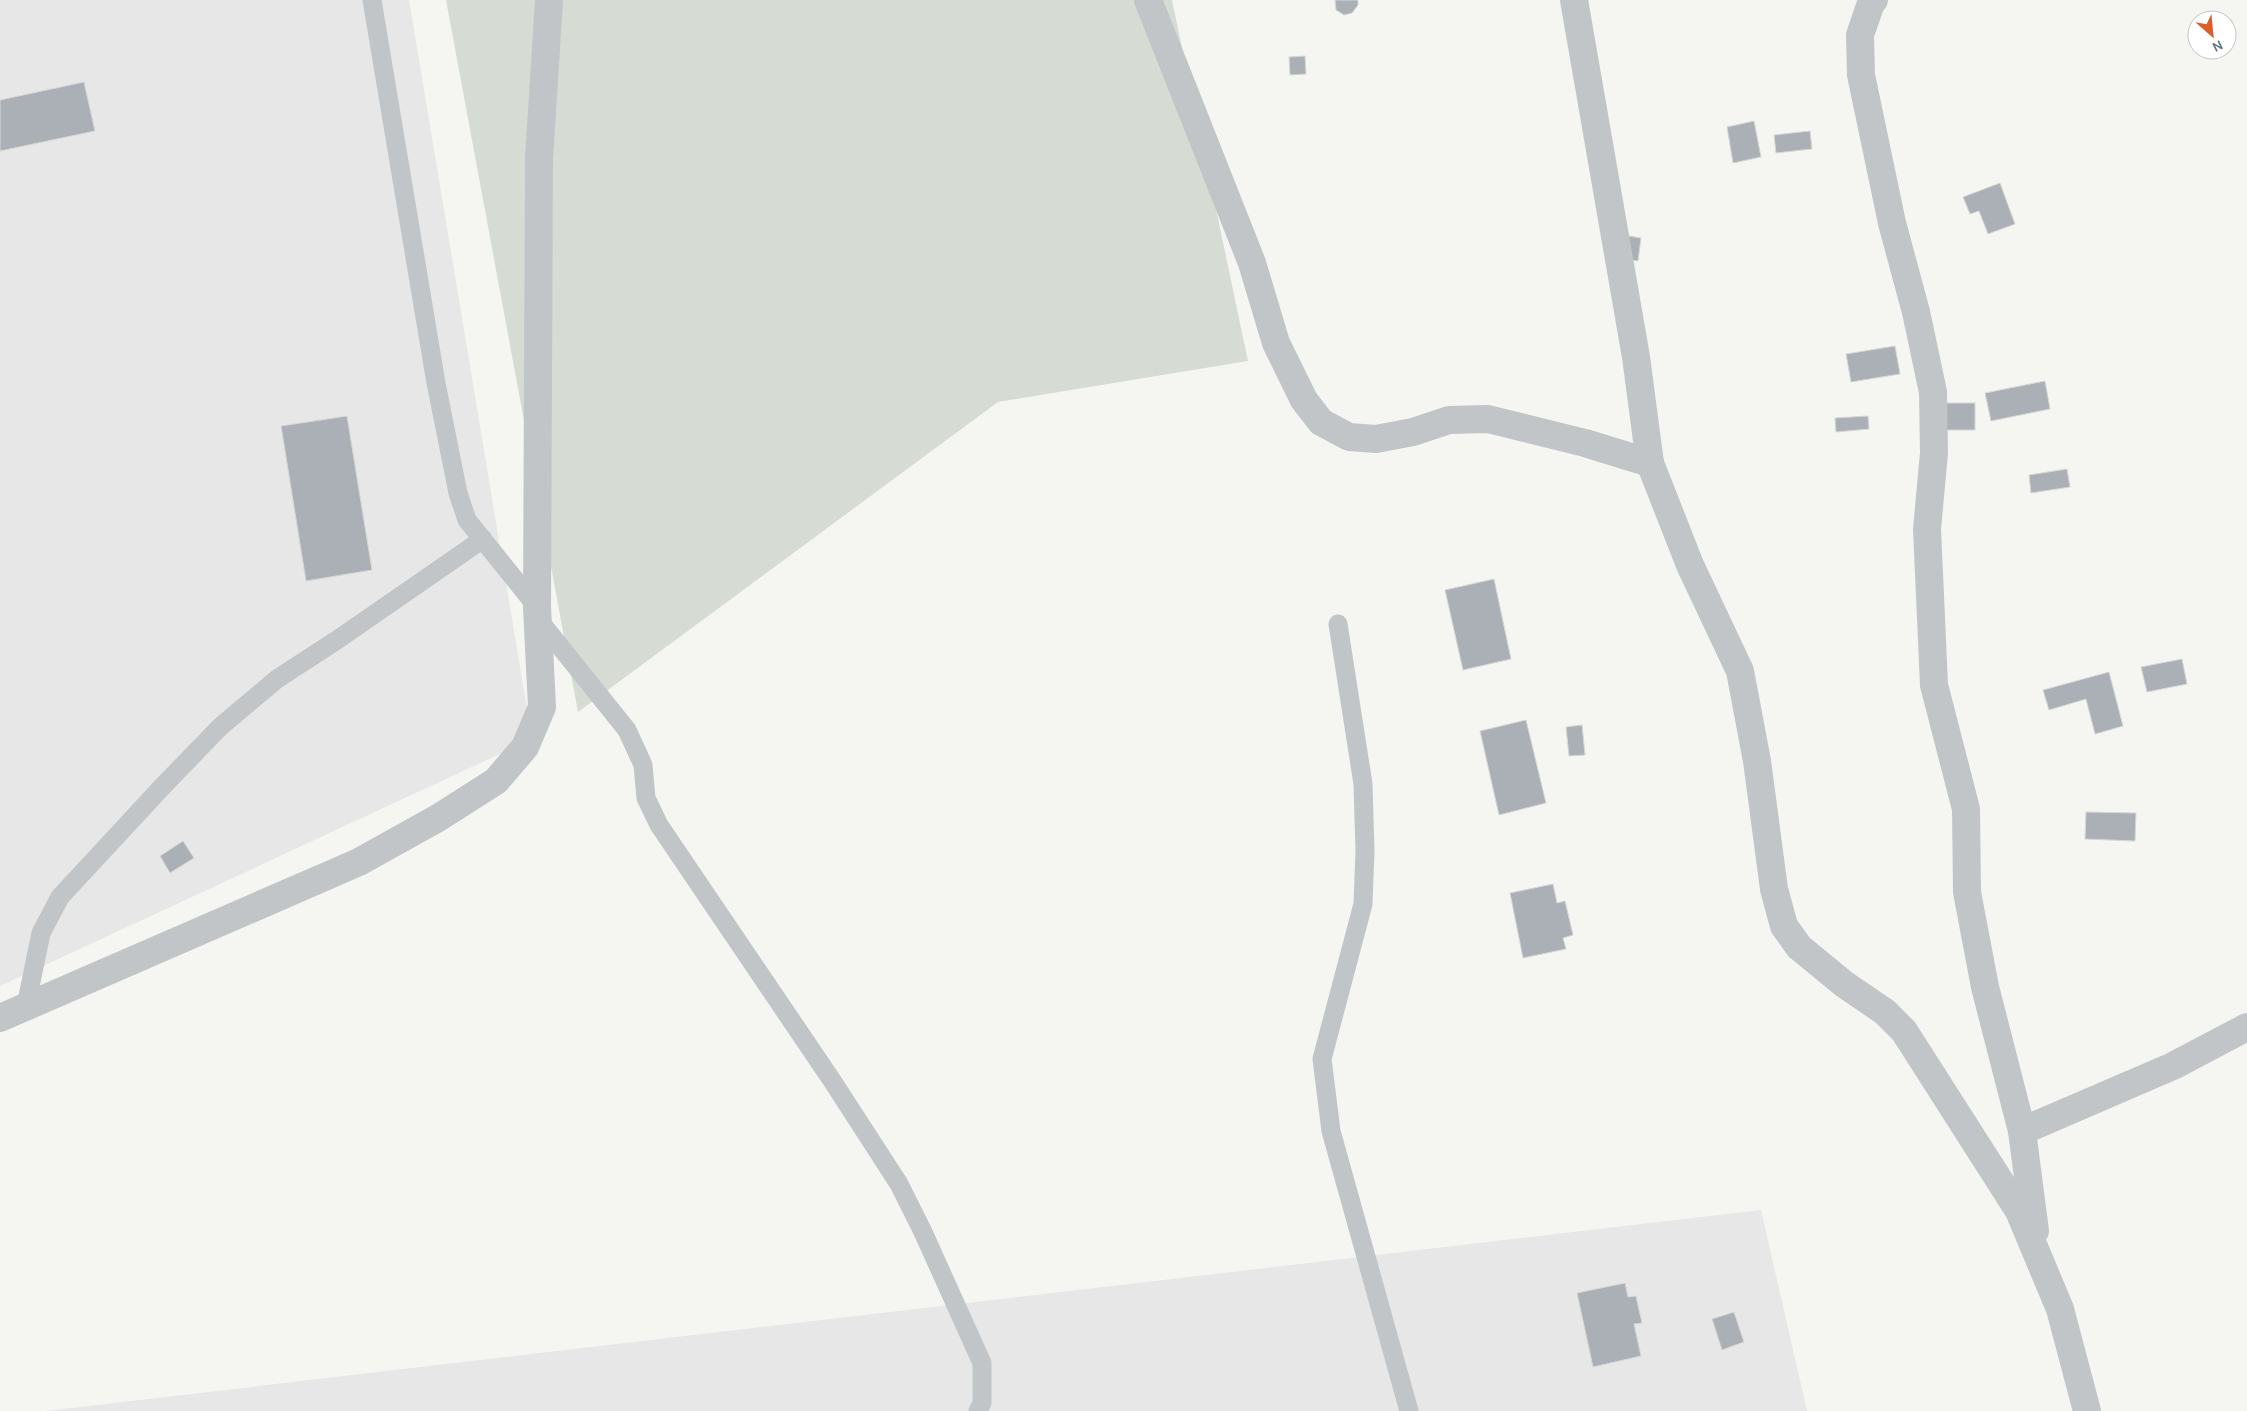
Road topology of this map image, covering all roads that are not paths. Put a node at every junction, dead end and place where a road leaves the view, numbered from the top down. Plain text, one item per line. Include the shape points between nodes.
1 (372, 0) edge
2 (549, 0) edge
3 (1148, 0) edge
4 (1574, 0) edge
5 (1874, 0) edge
6 (1650, 463) junction
7 (482, 539) junction
8 (538, 613) junction
9 (1338, 624) dead end
10 (26, 1006) junction
11 (0, 1018) edge
12 (2247, 1026) edge
13 (2022, 1132) junction
14 (2039, 1258) junction
15 (1407, 1410) edge
16 (978, 1411) edge
17 (2087, 1411) edge

1 - 7 lane via 436,383 458,493 467,520
2 - 8 street via 539,158
3 - 6 street via 1252,263 1276,343 1304,400 1321,422 1349,437 1376,439 1413,432 1449,420 1488,419 1586,443
4 - 6 street via 1636,357
5 - 13 street via 1860,35 1861,75 1892,223 1933,392 1934,453 1927,529 1934,685 1966,809 1967,892 1985,987
6 - 14 street via 1690,565 1740,671 1757,761 1774,889 1784,926 1799,947 1904,1031 2018,1211
7 - 8 lane
7 - 10 lane via 277,679 220,728 162,787 60,897 41,933
8 - 10 street via 542,707 525,747 496,781 438,818 358,862
8 - 16 lane via 628,730 643,765 646,798 659,825 899,1184 982,1363 982,1403
9 - 15 lane via 1363,784 1365,851 1363,904 1322,1059 1331,1131
10 - 11 street
12 - 13 street via 2173,1066
13 - 14 street
14 - 17 street via 2060,1309

